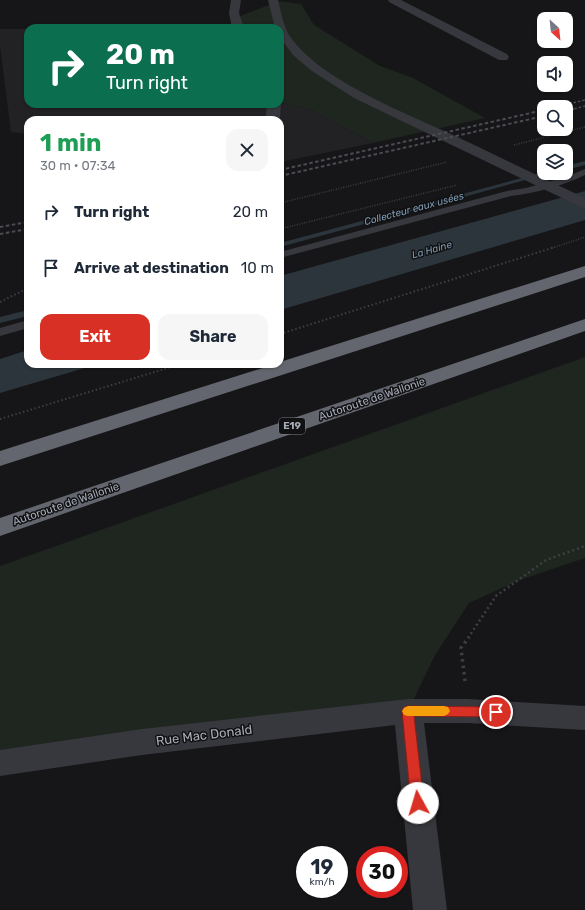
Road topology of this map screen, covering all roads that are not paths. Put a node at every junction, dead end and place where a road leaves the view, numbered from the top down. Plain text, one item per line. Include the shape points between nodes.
1 (236, 0) edge
2 (273, 0) edge
3 (393, 0) edge
4 (237, 24) edge
5 (278, 24) edge
6 (284, 35) edge
7 (503, 57) dead end
8 (585, 172) edge
9 (585, 204) edge
10 (284, 254) edge
11 (585, 271) edge
12 (24, 325) edge
13 (585, 325) edge
14 (0, 332) edge
15 (283, 368) edge
16 (284, 368) edge
17 (0, 459) edge
18 (0, 527) edge
19 (408, 711) junction
20 (585, 718) edge
21 (0, 762) edge
22 (430, 910) edge

1 - 4 street via 234,14
2 - 5 street
3 - 7 street
6 - 9 street via 316,68 338,82 391,111
8 - 10 lane via 527,191 510,192
11 - 16 highway
12 - 14 lane
13 - 18 highway, Autoroute de Wallonie / E19
15 - 17 highway
19 - 20 street, Rue Mac Donald via 468,711
19 - 21 street, Rue Mac Donald via 142,742
19 - 22 street

